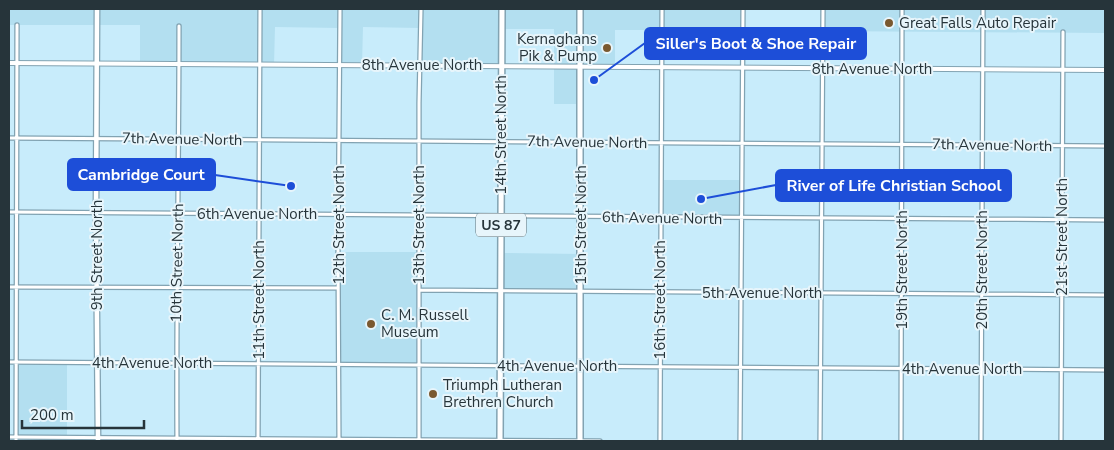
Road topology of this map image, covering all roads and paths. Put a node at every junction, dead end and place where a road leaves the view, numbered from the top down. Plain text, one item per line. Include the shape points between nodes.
1 (98, 9) edge
2 (260, 9) edge
3 (340, 9) edge
4 (421, 9) edge
5 (502, 9) edge
6 (580, 9) edge
7 (662, 9) edge
8 (743, 9) edge
9 (823, 9) edge
10 (902, 9) edge
11 (983, 9) edge
12 (17, 25) dead end
13 (179, 26) dead end
14 (1063, 32) dead end
15 (9, 63) edge
16 (16, 63) junction
17 (98, 64) junction
18 (179, 64) junction
19 (259, 64) junction
20 (339, 65) junction
21 (420, 65) junction
22 (502, 65) junction
23 (581, 67) junction
24 (662, 67) junction
25 (742, 68) junction
26 (822, 68) junction
27 (903, 68) junction
28 (983, 70) junction
29 (1062, 70) junction
30 (1105, 70) edge
31 (9, 138) edge
32 (17, 138) junction
33 (96, 138) junction
34 (179, 139) junction
35 (339, 139) junction
36 (259, 140) junction
37 (419, 140) junction
38 (501, 141) junction
39 (581, 142) junction
40 (661, 143) junction
41 (742, 143) junction
42 (821, 143) junction
43 (902, 144) junction
44 (983, 145) junction
45 (1062, 146) junction
46 (1105, 146) edge
47 (9, 212) edge
48 (16, 212) junction
49 (96, 213) junction
50 (177, 214) junction
51 (259, 214) junction
52 (338, 214) junction
53 (420, 214) junction
54 (501, 216) junction
55 (581, 217) junction
56 (661, 218) junction
57 (741, 218) junction
58 (821, 218) junction
59 (902, 219) junction
60 (982, 220) junction
61 (1063, 220) junction
62 (1105, 220) edge
63 (9, 287) edge
64 (16, 287) junction
65 (97, 288) junction
66 (176, 288) junction
67 (259, 288) junction
68 (338, 288) junction
69 (419, 290) junction
70 (500, 290) junction
71 (581, 291) junction
72 (660, 292) junction
73 (741, 293) junction
74 (821, 293) junction
75 (901, 294) junction
76 (981, 294) junction
77 (1062, 295) junction
78 (1105, 295) edge
79 (9, 362) edge
80 (16, 362) junction
81 (98, 363) junction
82 (177, 363) junction
83 (258, 363) junction
84 (338, 364) junction
85 (419, 365) junction
86 (500, 366) junction
87 (580, 366) junction
88 (660, 366) junction
89 (740, 368) junction
90 (821, 368) junction
91 (902, 369) junction
92 (981, 370) junction
93 (1061, 370) junction
94 (1105, 370) edge
95 (9, 437) edge
96 (16, 439) edge
97 (98, 439) edge
98 (177, 439) edge
99 (258, 440) edge
100 (339, 440) edge
101 (419, 440) edge
102 (500, 441) edge
103 (580, 441) edge
104 (600, 441) edge
105 (660, 441) edge
106 (740, 441) edge
107 (820, 441) edge
108 (901, 441) edge
109 (981, 441) edge
110 (1062, 441) edge

1 - 17 main road, 9th Street North
2 - 19 street, 11th Street North
3 - 20 street, 12th Street North
4 - 21 street, 13th Street North
5 - 22 main road, 14th Street North / US 87
6 - 23 main road, 15th Street North
7 - 24 street, 16th Street North
8 - 25 street
9 - 26 street
10 - 27 street, 19th Street North
11 - 28 street, 20th Street North
12 - 16 street
13 - 18 street, 10th Street North
14 - 29 street, 21st Street North
15 - 16 street, 8th Avenue North
16 - 17 street, 8th Avenue North
16 - 32 street
17 - 18 street, 8th Avenue North
17 - 33 main road, 9th Street North
18 - 19 street, 8th Avenue North
18 - 34 street, 10th Street North
19 - 20 street, 8th Avenue North
19 - 36 street, 11th Street North
20 - 21 street, 8th Avenue North
20 - 35 street, 12th Street North
21 - 22 street, 8th Avenue North
21 - 37 street, 13th Street North
22 - 23 street, 8th Avenue North
22 - 38 main road, 14th Street North / US 87
23 - 24 street, 8th Avenue North
23 - 39 main road, 15th Street North
24 - 25 street, 8th Avenue North
24 - 40 street, 16th Street North
25 - 26 street, 8th Avenue North
25 - 41 street
26 - 27 street, 8th Avenue North
26 - 42 street
27 - 28 street, 8th Avenue North
27 - 43 street, 19th Street North
28 - 29 street, 8th Avenue North
28 - 44 street, 20th Street North
29 - 30 street, 8th Avenue North
29 - 45 street, 21st Street North
31 - 32 street, 7th Avenue North
32 - 33 street, 7th Avenue North
32 - 48 street
33 - 34 street, 7th Avenue North
33 - 49 main road, 9th Street North
34 - 36 street, 7th Avenue North
34 - 50 street, 10th Street North
35 - 36 street, 7th Avenue North
35 - 37 street, 7th Avenue North
35 - 52 street, 12th Street North
36 - 51 street, 11th Street North
37 - 38 street, 7th Avenue North
37 - 53 street, 13th Street North
38 - 39 street, 7th Avenue North
38 - 54 main road, 14th Street North / US 87
39 - 40 street, 7th Avenue North
39 - 55 main road, 15th Street North
40 - 41 street, 7th Avenue North
40 - 56 street, 16th Street North
41 - 42 street, 7th Avenue North
41 - 57 street
42 - 43 street, 7th Avenue North
42 - 58 street
43 - 44 street, 7th Avenue North
43 - 59 street, 19th Street North
44 - 45 street, 7th Avenue North
44 - 60 street, 20th Street North
45 - 46 street, 7th Avenue North
45 - 61 street, 21st Street North
47 - 48 street, 6th Avenue North
48 - 49 street, 6th Avenue North
48 - 64 street
49 - 50 street, 6th Avenue North
49 - 65 main road, 9th Street North
50 - 51 street, 6th Avenue North
50 - 66 street, 10th Street North
51 - 52 street, 6th Avenue North
51 - 67 street, 11th Street North
52 - 53 street, 6th Avenue North
52 - 68 street, 12th Street North
53 - 54 street, 6th Avenue North
53 - 69 street, 13th Street North
54 - 55 street, 6th Avenue North
54 - 70 main road, 14th Street North / US 87
55 - 56 street, 6th Avenue North
55 - 71 main road, 15th Street North
56 - 57 street, 6th Avenue North
56 - 72 street, 16th Street North
57 - 58 street, 6th Avenue North
57 - 73 street
58 - 59 street, 6th Avenue North
58 - 74 street
59 - 60 street, 6th Avenue North
59 - 75 street, 19th Street North
60 - 61 street, 6th Avenue North
60 - 76 street, 20th Street North
61 - 62 street, 6th Avenue North
61 - 77 street, 21st Street North
63 - 64 street
64 - 65 street
64 - 80 street
65 - 66 street
65 - 81 main road, 9th Street North
66 - 67 street
66 - 82 street, 10th Street North
67 - 68 street
67 - 83 street, 11th Street North
68 - 84 street, 12th Street North
69 - 70 street, 5th Avenue North
69 - 85 street, 13th Street North
70 - 71 street, 5th Avenue North
70 - 86 main road, 14th Street North / US 87
71 - 72 street, 5th Avenue North
71 - 87 main road, 15th Street North
72 - 73 street, 5th Avenue North
72 - 88 street, 16th Street North
73 - 74 street, 5th Avenue North
73 - 89 street
74 - 75 street, 5th Avenue North
74 - 90 street
75 - 76 street, 5th Avenue North
75 - 91 street, 19th Street North
76 - 77 street, 5th Avenue North
76 - 92 street, 20th Street North
77 - 78 street, 5th Avenue North
77 - 93 street, 21st Street North
79 - 80 street, 4th Avenue North
80 - 81 street, 4th Avenue North
80 - 96 street
81 - 82 street, 4th Avenue North
81 - 97 main road, 9th Street North
82 - 83 street, 4th Avenue North
82 - 98 street, 10th Street North
83 - 84 street, 4th Avenue North
83 - 99 street, 11th Street North
84 - 85 street, 4th Avenue North
84 - 100 street, 12th Street North
85 - 86 street, 4th Avenue North
85 - 101 street, 13th Street North
86 - 87 street, 4th Avenue North
86 - 102 main road, 14th Street North / US 87
87 - 88 street, 4th Avenue North
87 - 103 main road, 15th Street North
88 - 89 street, 4th Avenue North
88 - 105 street, 16th Street North
89 - 90 street, 4th Avenue North
89 - 106 street
90 - 91 street, 4th Avenue North
90 - 107 street
91 - 92 street, 4th Avenue North
91 - 108 street, 19th Street North
92 - 93 street, 4th Avenue North
92 - 109 street, 20th Street North
93 - 94 street, 4th Avenue North
93 - 110 street, 21st Street North
95 - 96 street
96 - 97 street
97 - 98 street
98 - 99 street
99 - 100 street
100 - 101 street
101 - 102 street
102 - 103 street
103 - 104 street

